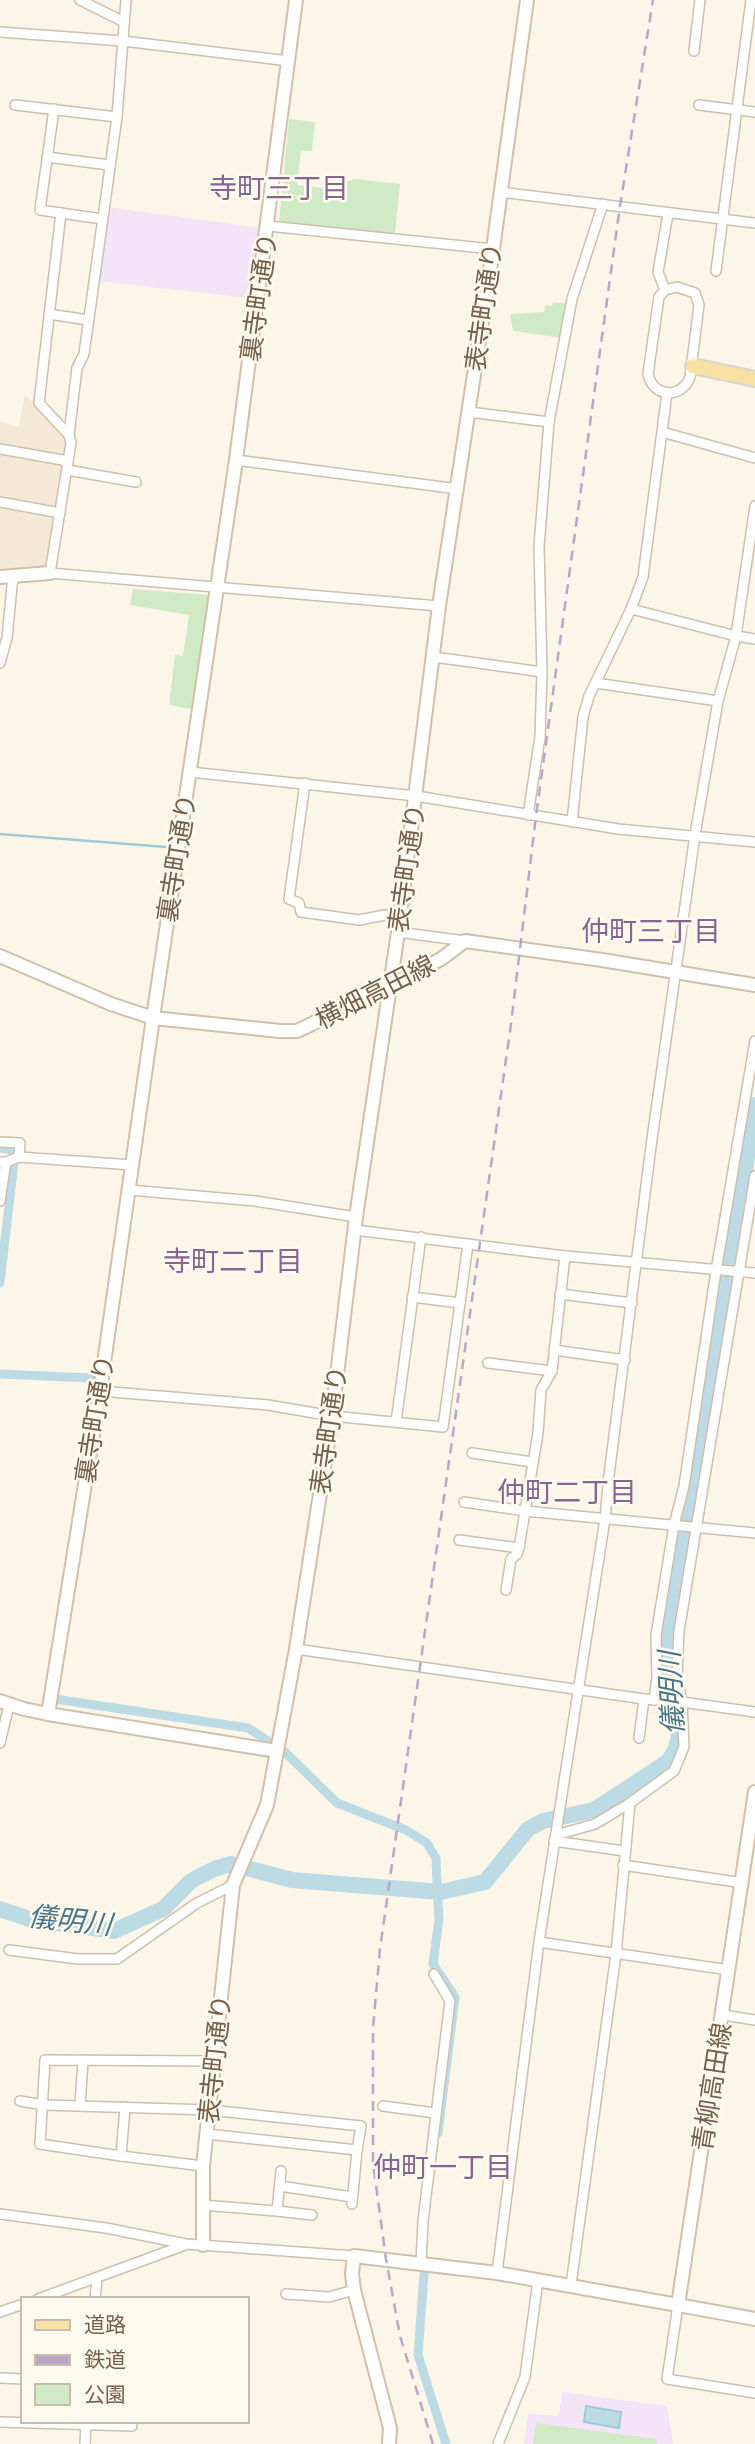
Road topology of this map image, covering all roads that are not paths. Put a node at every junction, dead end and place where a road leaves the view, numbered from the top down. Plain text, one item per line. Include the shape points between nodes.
1 (80, 0) edge
2 (126, 0) edge
3 (296, 0) edge
4 (527, 0) edge
5 (701, 0) edge
6 (751, 0) edge
7 (124, 22) junction
8 (0, 32) edge
9 (122, 41) junction
10 (694, 51) dead end
11 (289, 61) junction
12 (15, 105) dead end
13 (699, 105) dead end
14 (54, 109) junction
15 (737, 110) junction
16 (755, 112) edge
17 (117, 117) junction
18 (47, 157) junction
19 (109, 164) junction
20 (500, 192) junction
21 (603, 204) junction
22 (61, 213) junction
23 (668, 214) junction
24 (102, 219) junction
25 (723, 219) junction
26 (755, 223) edge
27 (268, 226) junction
28 (493, 249) junction
29 (716, 271) dead end
30 (665, 290) junction
31 (49, 314) junction
32 (88, 320) junction
33 (693, 366) junction
34 (755, 379) edge
35 (667, 393) junction
36 (469, 412) junction
37 (549, 422) junction
38 (662, 432) junction
39 (69, 435) junction
40 (0, 449) edge
41 (755, 458) edge
42 (236, 460) junction
43 (67, 465) junction
44 (136, 482) dead end
45 (458, 489) junction
46 (0, 502) edge
47 (755, 506) edge
48 (60, 513) junction
49 (50, 573) junction
50 (7, 576) edge
51 (217, 586) junction
52 (439, 606) junction
53 (631, 609) junction
54 (736, 636) junction
55 (755, 639) edge
56 (434, 657) junction
57 (0, 663) edge
58 (542, 672) junction
59 (596, 683) junction
60 (718, 701) junction
61 (190, 772) junction
62 (305, 783) junction
63 (416, 796) junction
64 (528, 815) junction
65 (572, 822) junction
66 (695, 835) junction
67 (755, 842) edge
68 (401, 916) junction
69 (398, 932) junction
70 (465, 941) junction
71 (0, 956) edge
72 (676, 972) junction
73 (390, 985) junction
74 (755, 985) edge
75 (153, 1018) junction
76 (755, 1041) edge
77 (0, 1142) edge
78 (19, 1157) junction
79 (3, 1162) edge
80 (133, 1165) junction
81 (755, 1176) edge
82 (130, 1190) junction
83 (0, 1201) edge
84 (356, 1224) junction
85 (421, 1237) junction
86 (468, 1244) junction
87 (565, 1256) junction
88 (636, 1262) junction
89 (716, 1271) junction
90 (740, 1271) junction
91 (755, 1273) edge
92 (560, 1294) junction
93 (412, 1297) junction
94 (460, 1303) junction
95 (632, 1303) junction
96 (554, 1350) junction
97 (625, 1360) junction
98 (488, 1363) dead end
99 (552, 1371) junction
100 (100, 1391) junction
101 (332, 1416) junction
102 (396, 1422) junction
103 (472, 1453) dead end
104 (532, 1462) junction
105 (464, 1502) dead end
106 (525, 1511) junction
107 (605, 1519) junction
108 (676, 1526) junction
109 (696, 1528) junction
110 (755, 1533) edge
111 (459, 1540) dead end
112 (519, 1548) junction
113 (506, 1590) dead end
114 (296, 1649) junction
115 (577, 1689) junction
116 (653, 1699) junction
117 (679, 1701) junction
118 (5, 1703) edge
119 (755, 1712) edge
120 (48, 1714) junction
121 (639, 1738) dead end
122 (0, 1743) edge
123 (277, 1751) junction
124 (755, 1792) edge
125 (630, 1803) junction
126 (555, 1838) junction
127 (624, 1851) junction
128 (623, 1865) junction
129 (236, 1880) junction
130 (743, 1883) junction
131 (539, 1942) junction
132 (9, 1950) dead end
133 (616, 1954) junction
134 (729, 1970) junction
135 (434, 1974) dead end
136 (723, 2015) junction
137 (755, 2020) edge
138 (83, 2061) junction
139 (216, 2061) junction
140 (20, 2101) dead end
141 (44, 2105) junction
142 (80, 2105) junction
143 (383, 2106) dead end
144 (125, 2107) junction
145 (209, 2110) junction
146 (435, 2113) junction
147 (207, 2134) junction
148 (357, 2150) junction
149 (121, 2156) junction
150 (203, 2166) junction
151 (281, 2171) dead end
152 (280, 2186) junction
153 (202, 2205) junction
154 (277, 2211) junction
155 (0, 2214) edge
156 (312, 2215) dead end
157 (186, 2244) junction
158 (203, 2245) junction
159 (354, 2256) junction
160 (421, 2263) junction
161 (497, 2273) junction
162 (97, 2278) junction
163 (538, 2280) junction
164 (571, 2285) junction
165 (354, 2290) junction
166 (286, 2294) dead end
167 (44, 2297) edge
168 (95, 2297) edge
169 (21, 2305) edge
170 (678, 2305) junction
171 (0, 2312) edge
172 (755, 2319) edge
173 (0, 2378) edge
174 (21, 2379) edge
175 (755, 2393) edge
176 (0, 2422) edge
177 (21, 2422) edge
178 (86, 2423) edge
179 (132, 2426) dead end
180 (85, 2444) edge
181 (389, 2444) edge
182 (498, 2444) edge

1 - 7 street
2 - 7 street
3 - 11 street, 裏寺町通り
4 - 20 street, 表寺町通り
5 - 10 street
6 - 15 street
7 - 9 street
8 - 9 street
9 - 11 street
9 - 17 street
11 - 27 street, 裏寺町通り
12 - 14 street
13 - 15 street
14 - 17 street
14 - 18 street
15 - 16 street
15 - 25 street
17 - 19 street
18 - 19 street
18 - 22 street via 40,210
19 - 24 street
20 - 21 street
20 - 28 street, 表寺町通り
21 - 23 street
21 - 37 street via 572,299
22 - 24 street
22 - 31 street
23 - 25 street
23 - 30 street via 658,272
24 - 32 street
25 - 26 street
25 - 29 street
27 - 28 street
27 - 42 street, 裏寺町通り
28 - 36 street, 表寺町通り
30 - 33 street via 691,290 698,298
30 - 35 street via 659,297 649,374 654,388
31 - 32 street
31 - 39 street via 39,403
32 - 39 street
33 - 34 main road
33 - 35 street via 687,386
35 - 38 street
36 - 37 street
36 - 45 street, 表寺町通り
37 - 58 street via 539,546
38 - 41 street
38 - 53 street via 643,577
39 - 43 street
40 - 43 street
42 - 45 street
42 - 51 street, 裏寺町通り
43 - 44 street
43 - 48 street
45 - 52 street, 表寺町通り
46 - 48 street
47 - 54 street
48 - 49 street
49 - 50 street
49 - 51 street
50 - 57 street via 7,638
51 - 52 street
51 - 61 street, 裏寺町通り
52 - 56 street, 表寺町通り
53 - 54 street
53 - 59 street
54 - 55 street
54 - 60 street
56 - 58 street
56 - 63 street, 表寺町通り
58 - 64 street via 540,737
59 - 60 street
59 - 65 street via 583,717
60 - 66 street
61 - 62 street
61 - 75 street, 裏寺町通り
62 - 63 street
62 - 68 street via 289,899 299,903 301,912 359,920
63 - 64 street
63 - 68 street, 表寺町通り
64 - 65 street
65 - 66 street
66 - 67 street
66 - 72 street
68 - 69 street, 表寺町通り
69 - 70 street
69 - 73 street, 表寺町通り
70 - 72 street, 横畑高田線
70 - 73 street, 横畑高田線
71 - 75 street, 横畑高田線
72 - 74 street, 横畑高田線
72 - 88 street
73 - 75 street, 横畑高田線 via 363,993 297,1031
73 - 84 street, 表寺町通り
75 - 80 street, 裏寺町通り
76 - 89 street
77 - 78 street via 20,1143
78 - 79 street
78 - 80 street
79 - 83 street
80 - 82 street, 裏寺町通り
81 - 90 street
82 - 84 street via 255,1201
82 - 100 street, 裏寺町通り
84 - 85 street
84 - 101 street, 表寺町通り
85 - 86 street
85 - 93 street
86 - 87 street
86 - 94 street
87 - 88 street
87 - 92 street
88 - 89 street
88 - 95 street
89 - 90 street
89 - 108 street
90 - 91 street
90 - 109 street
92 - 95 street
92 - 96 street
93 - 94 street
93 - 102 street
94 - 102 street via 443,1427
95 - 97 street
96 - 97 street
96 - 99 street
97 - 107 street
98 - 99 street
99 - 104 street via 541,1390
100 - 101 street via 268,1405
100 - 120 street, 裏寺町通り
101 - 102 street
101 - 114 street, 表寺町通り
103 - 104 street
104 - 106 street
105 - 106 street
106 - 107 street
106 - 112 street
107 - 108 street
107 - 115 street
108 - 109 street
108 - 116 street via 656,1635
109 - 110 street
109 - 117 street via 679,1631
111 - 112 street
112 - 113 street via 511,1559
114 - 115 street
114 - 123 street, 表寺町通り
115 - 116 street
115 - 126 street
116 - 117 street
116 - 121 street
117 - 119 street
117 - 125 street via 684,1747 674,1771
118 - 120 street
118 - 122 street
120 - 123 street
123 - 129 street, 表寺町通り via 267,1805
124 - 130 street, 青柳高田線
125 - 126 street via 595,1824
125 - 127 street
126 - 127 street
126 - 131 street
127 - 128 street
128 - 130 street
128 - 133 street
129 - 132 street via 117,1959
129 - 139 street, 表寺町通り
130 - 134 street, 青柳高田線
131 - 133 street
131 - 161 street
133 - 134 street
133 - 164 street
134 - 136 street, 青柳高田線
135 - 146 street via 450,2001
136 - 137 street
136 - 170 street, 青柳高田線
138 - 139 street
138 - 141 street via 45,2060
138 - 142 street
139 - 145 street, 表寺町通り
140 - 141 street
141 - 142 street
141 - 149 street via 40,2144
142 - 144 street
143 - 146 street
144 - 145 street
144 - 149 street
145 - 147 street, 表寺町通り
145 - 148 street via 361,2126
146 - 160 street
147 - 148 street
147 - 150 street, 表寺町通り
148 - 152 street via 352,2201
149 - 150 street
150 - 153 street, 表寺町通り
151 - 152 street
152 - 154 street
153 - 154 street
153 - 158 street, 表寺町通り
154 - 156 street
155 - 157 street
157 - 158 street
157 - 162 street
158 - 159 street
159 - 160 street
159 - 165 street
160 - 161 street
161 - 163 street
162 - 167 street
162 - 168 street
163 - 164 street
163 - 182 street via 525,2377
164 - 170 street
165 - 166 street via 329,2297
165 - 181 street via 390,2428
169 - 171 street
170 - 172 street
170 - 175 street via 667,2379
173 - 174 street
176 - 177 street
178 - 179 street
178 - 180 street

